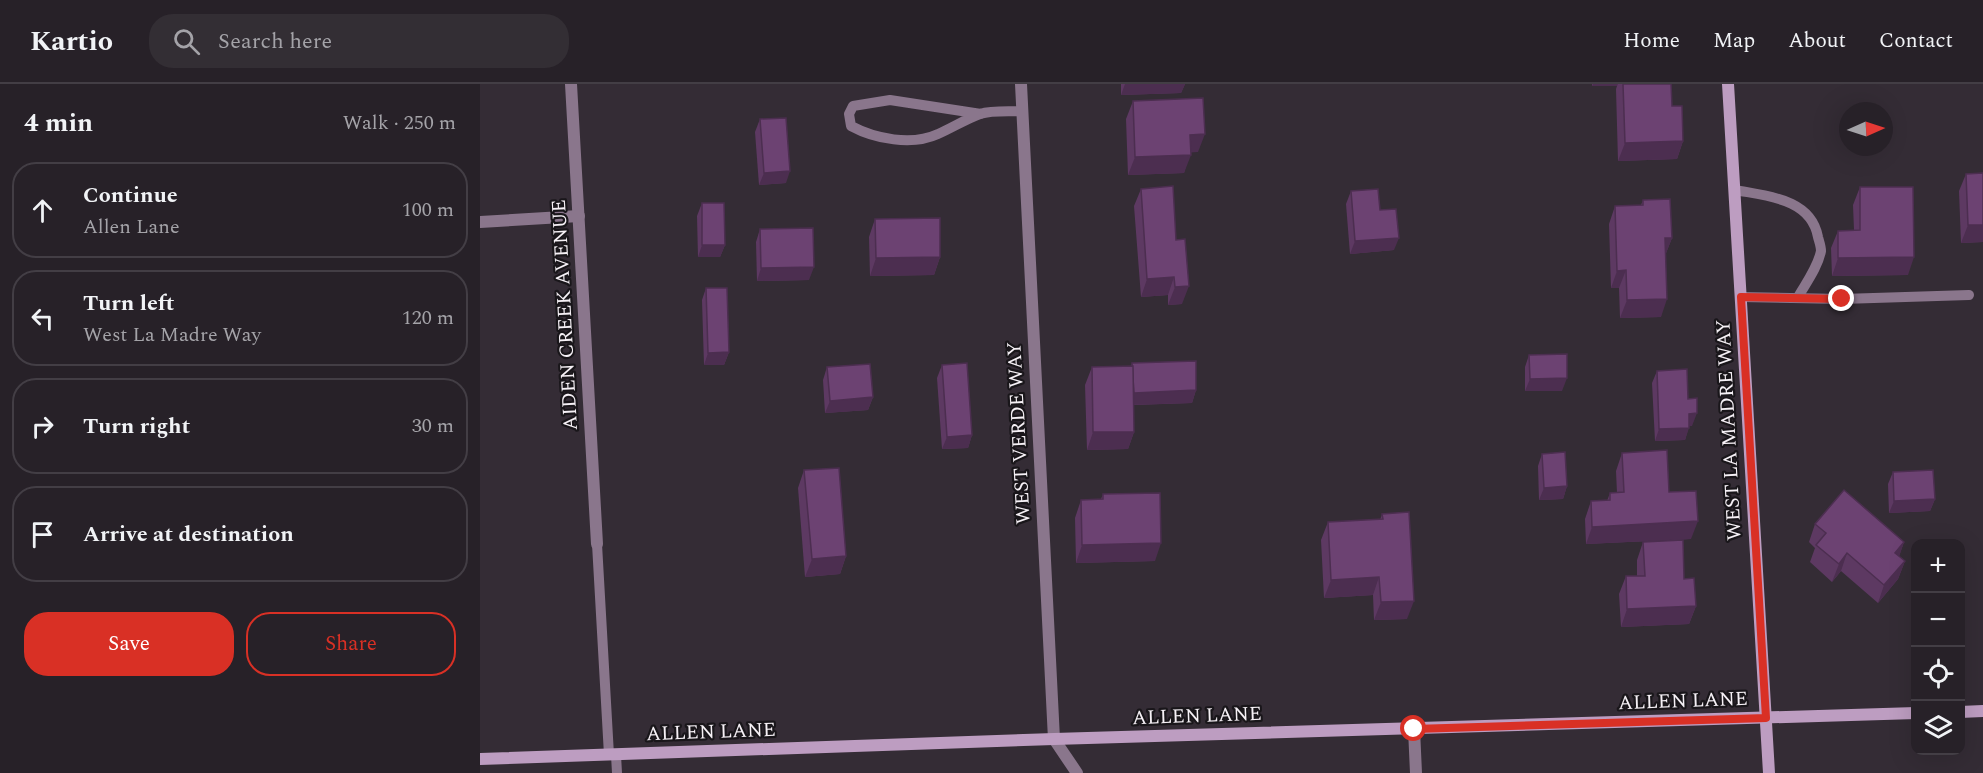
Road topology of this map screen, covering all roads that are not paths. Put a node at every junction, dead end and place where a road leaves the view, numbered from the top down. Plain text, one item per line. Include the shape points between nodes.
1 (571, 84) edge
2 (1021, 84) edge
3 (1728, 84) edge
4 (1023, 111) junction
5 (981, 114) junction
6 (1735, 190) junction
7 (579, 216) junction
8 (480, 222) edge
9 (1968, 295) dead end
10 (1741, 297) junction
11 (1798, 297) junction
12 (597, 544) joint
13 (1983, 711) edge
14 (1965, 712) edge
15 (1911, 713) edge
16 (1766, 718) junction
17 (1414, 729) junction
18 (1054, 739) junction
19 (612, 755) junction
20 (480, 759) edge
21 (617, 773) edge
22 (1077, 773) edge
23 (1416, 773) edge
24 (1769, 773) edge

1 - 7 street, AIDEN CREEK AVENUE
2 - 4 street, WEST VERDE WAY
3 - 6 main road, WEST LA MADRE WAY
4 - 5 lane
4 - 18 street, WEST VERDE WAY
5 - 5 lane via 936,135 915,140 859,130 851,126 849,114 853,106 890,99
6 - 10 main road, WEST LA MADRE WAY
6 - 11 lane via 1783,199 1804,210 1817,229 1821,250
7 - 8 street
7 - 12 street, AIDEN CREEK AVENUE
9 - 11 lane
10 - 11 lane
10 - 16 main road, WEST LA MADRE WAY
12 - 19 lane
13 - 14 main road
15 - 16 main road, ALLEN LANE
16 - 17 main road, ALLEN LANE
16 - 24 main road, WEST LA MADRE WAY
17 - 18 main road, ALLEN LANE
17 - 23 street
18 - 19 main road, ALLEN LANE
18 - 22 street
19 - 20 main road, ALLEN LANE
19 - 21 lane

